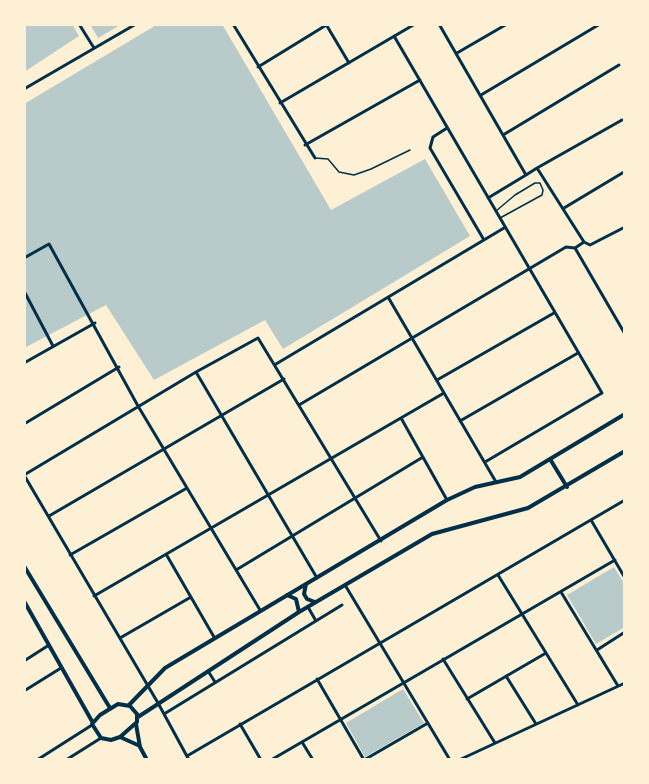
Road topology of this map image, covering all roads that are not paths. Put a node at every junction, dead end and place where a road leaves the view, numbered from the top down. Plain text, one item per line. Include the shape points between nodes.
1 (80, 24) edge
2 (136, 24) edge
3 (234, 24) edge
4 (327, 24) edge
5 (415, 24) edge
6 (439, 24) edge
7 (507, 24) edge
8 (600, 24) edge
9 (394, 36) junction
10 (94, 48) junction
11 (457, 53) junction
12 (349, 63) junction
13 (619, 65) dead end
14 (258, 67) junction
15 (420, 80) junction
16 (24, 89) edge
17 (481, 95) junction
18 (280, 103) junction
19 (622, 120) dead end
20 (447, 128) junction
21 (503, 135) junction
22 (305, 146) junction
23 (410, 150) dead end
24 (315, 158) joint
25 (537, 168) junction
26 (624, 172) edge
27 (526, 175) junction
28 (488, 198) junction
29 (507, 202) junction
30 (564, 208) junction
31 (511, 210) junction
32 (495, 212) junction
33 (499, 218) junction
34 (625, 226) edge
35 (504, 228) junction
36 (484, 240) junction
37 (584, 242) junction
38 (575, 249) junction
39 (24, 258) edge
40 (528, 269) junction
41 (24, 291) edge
42 (388, 297) junction
43 (554, 313) junction
44 (95, 323) junction
45 (625, 334) edge
46 (412, 337) junction
47 (53, 346) junction
48 (578, 353) junction
49 (24, 363) edge
50 (276, 364) junction
51 (119, 367) junction
52 (196, 372) junction
53 (284, 379) junction
54 (437, 380) junction
55 (444, 393) junction
56 (299, 405) junction
57 (138, 406) junction
58 (221, 414) junction
59 (625, 414) edge
60 (401, 417) junction
61 (460, 421) junction
62 (24, 424) edge
63 (163, 447) junction
64 (625, 451) edge
65 (423, 457) junction
66 (331, 458) junction
67 (550, 459) junction
68 (485, 462) junction
69 (24, 475) edge
70 (497, 483) junction
71 (567, 487) junction
72 (187, 488) junction
73 (268, 494) junction
74 (355, 498) junction
75 (447, 500) junction
76 (625, 500) edge
77 (49, 516) junction
78 (591, 520) junction
79 (211, 527) junction
80 (292, 536) junction
81 (381, 541) junction
82 (166, 554) junction
83 (70, 555) junction
84 (615, 560) junction
85 (24, 566) edge
86 (236, 570) junction
87 (498, 575) junction
88 (317, 578) junction
89 (625, 578) edge
90 (307, 584) junction
91 (345, 585) junction
92 (561, 592) junction
93 (287, 595) junction
94 (94, 596) junction
95 (190, 597) junction
96 (24, 601) edge
97 (317, 602) junction
98 (342, 605) dead end
99 (308, 607) junction
100 (260, 610) junction
101 (299, 612) junction
102 (522, 614) junction
103 (316, 621) junction
104 (625, 632) edge
105 (214, 637) junction
106 (120, 638) junction
107 (381, 643) junction
108 (49, 645) junction
109 (597, 650) junction
110 (546, 653) junction
111 (443, 659) junction
112 (24, 661) edge
113 (61, 668) junction
114 (208, 671) junction
115 (506, 676) junction
116 (317, 679) junction
117 (215, 682) junction
118 (403, 682) junction
119 (625, 683) edge
120 (149, 686) junction
121 (618, 686) junction
122 (24, 691) edge
123 (467, 699) junction
124 (158, 703) junction
125 (129, 705) junction
126 (578, 705) junction
127 (110, 708) junction
128 (164, 714) junction
129 (138, 717) junction
130 (340, 720) junction
131 (136, 723) junction
132 (428, 723) junction
133 (93, 724) junction
134 (240, 724) junction
135 (536, 724) junction
136 (120, 737) junction
137 (101, 738) junction
138 (302, 742) junction
139 (495, 743) junction
140 (140, 747) junction
141 (188, 758) edge
142 (37, 760) edge
143 (66, 760) edge
144 (147, 760) edge
145 (261, 760) edge
146 (271, 760) edge
147 (312, 760) edge
148 (364, 760) edge
149 (450, 760) edge
150 (459, 760) edge

1 - 10 street
2 - 10 street
3 - 14 street
4 - 12 street
4 - 14 street
5 - 9 street
6 - 11 street
7 - 11 street
8 - 17 street
9 - 12 street
9 - 15 street
10 - 16 street
11 - 17 street
12 - 18 street
13 - 21 street
14 - 18 street
15 - 20 street
15 - 22 street
17 - 21 street
18 - 22 street
19 - 25 street
20 - 28 street
20 - 36 street via 433,137 430,148
21 - 27 street
22 - 24 street
23 - 24 lane via 354,175 339,172 328,159
25 - 27 street
25 - 30 street
26 - 30 street
27 - 28 street
28 - 32 street
29 - 31 lane
29 - 31 lane via 537,182 543,190 540,197
29 - 32 lane
30 - 37 street
31 - 33 lane
32 - 33 street
33 - 35 street
34 - 37 street via 590,245
35 - 36 street
35 - 40 street
36 - 42 street
37 - 38 street
38 - 40 street via 569,246
38 - 45 street
39 - 44 street via 49,244
40 - 43 street
40 - 46 street
41 - 47 street
42 - 46 street
42 - 50 street
43 - 48 street
43 - 54 street
44 - 47 street
44 - 51 street
46 - 54 street
46 - 56 street
47 - 49 street
48 - 61 street
48 - 68 street via 602,393
50 - 52 street via 258,338
50 - 53 street
51 - 57 street
51 - 62 street
52 - 57 street
52 - 58 street
53 - 56 street
53 - 58 street
54 - 55 street
55 - 60 street
55 - 61 street
56 - 66 street
57 - 63 street
57 - 69 street
58 - 63 street
58 - 73 street
59 - 67 street
60 - 65 street
60 - 66 street
61 - 68 street
63 - 72 street
63 - 77 street
64 - 71 street
65 - 74 street
65 - 75 street
66 - 73 street
66 - 74 street
67 - 70 street via 520,477
67 - 71 street
68 - 70 street
69 - 77 street
70 - 75 street via 475,487
71 - 91 street via 522,510 432,534
72 - 79 street
72 - 83 street
73 - 79 street
73 - 80 street
74 - 80 street
74 - 81 street
75 - 81 street
76 - 78 street
77 - 83 street
78 - 84 street
78 - 87 street
79 - 82 street
79 - 86 street
80 - 86 street
80 - 88 street
81 - 88 street
82 - 94 street
82 - 95 street
83 - 94 street
84 - 89 street
84 - 92 street
85 - 127 street
86 - 100 street
87 - 102 street
87 - 107 street
88 - 90 street
90 - 93 street
90 - 97 street via 304,594
91 - 97 street
91 - 107 street
92 - 102 street
92 - 109 street
93 - 100 street
93 - 101 street via 299,603
94 - 106 street
95 - 105 street
95 - 106 street
96 - 108 street
97 - 99 street
98 - 103 street
99 - 101 street
99 - 103 street
100 - 105 street
101 - 114 street
102 - 110 street
102 - 111 street
103 - 117 street
104 - 109 street
105 - 120 street via 165,668
106 - 120 street
107 - 116 street
107 - 118 street
108 - 112 street
108 - 113 street
109 - 121 street
110 - 115 street
110 - 126 street
111 - 118 street
111 - 123 street
113 - 122 street
113 - 133 street
114 - 117 street
114 - 124 street
115 - 123 street
115 - 135 street
116 - 130 street
116 - 134 street
117 - 128 street
118 - 130 street
118 - 132 street
119 - 121 street
120 - 124 street
120 - 125 street
121 - 126 street
123 - 139 street
124 - 128 street
124 - 129 street
125 - 127 street
125 - 129 street
126 - 135 street
127 - 133 street
128 - 141 street
129 - 131 street
130 - 138 street
130 - 148 street
131 - 136 street
131 - 140 street
132 - 148 street
132 - 149 street
133 - 137 street
133 - 142 street
134 - 141 street
134 - 145 street
135 - 139 street
136 - 137 street
136 - 140 street
137 - 143 street
138 - 146 street
138 - 147 street
139 - 150 street
140 - 144 street

